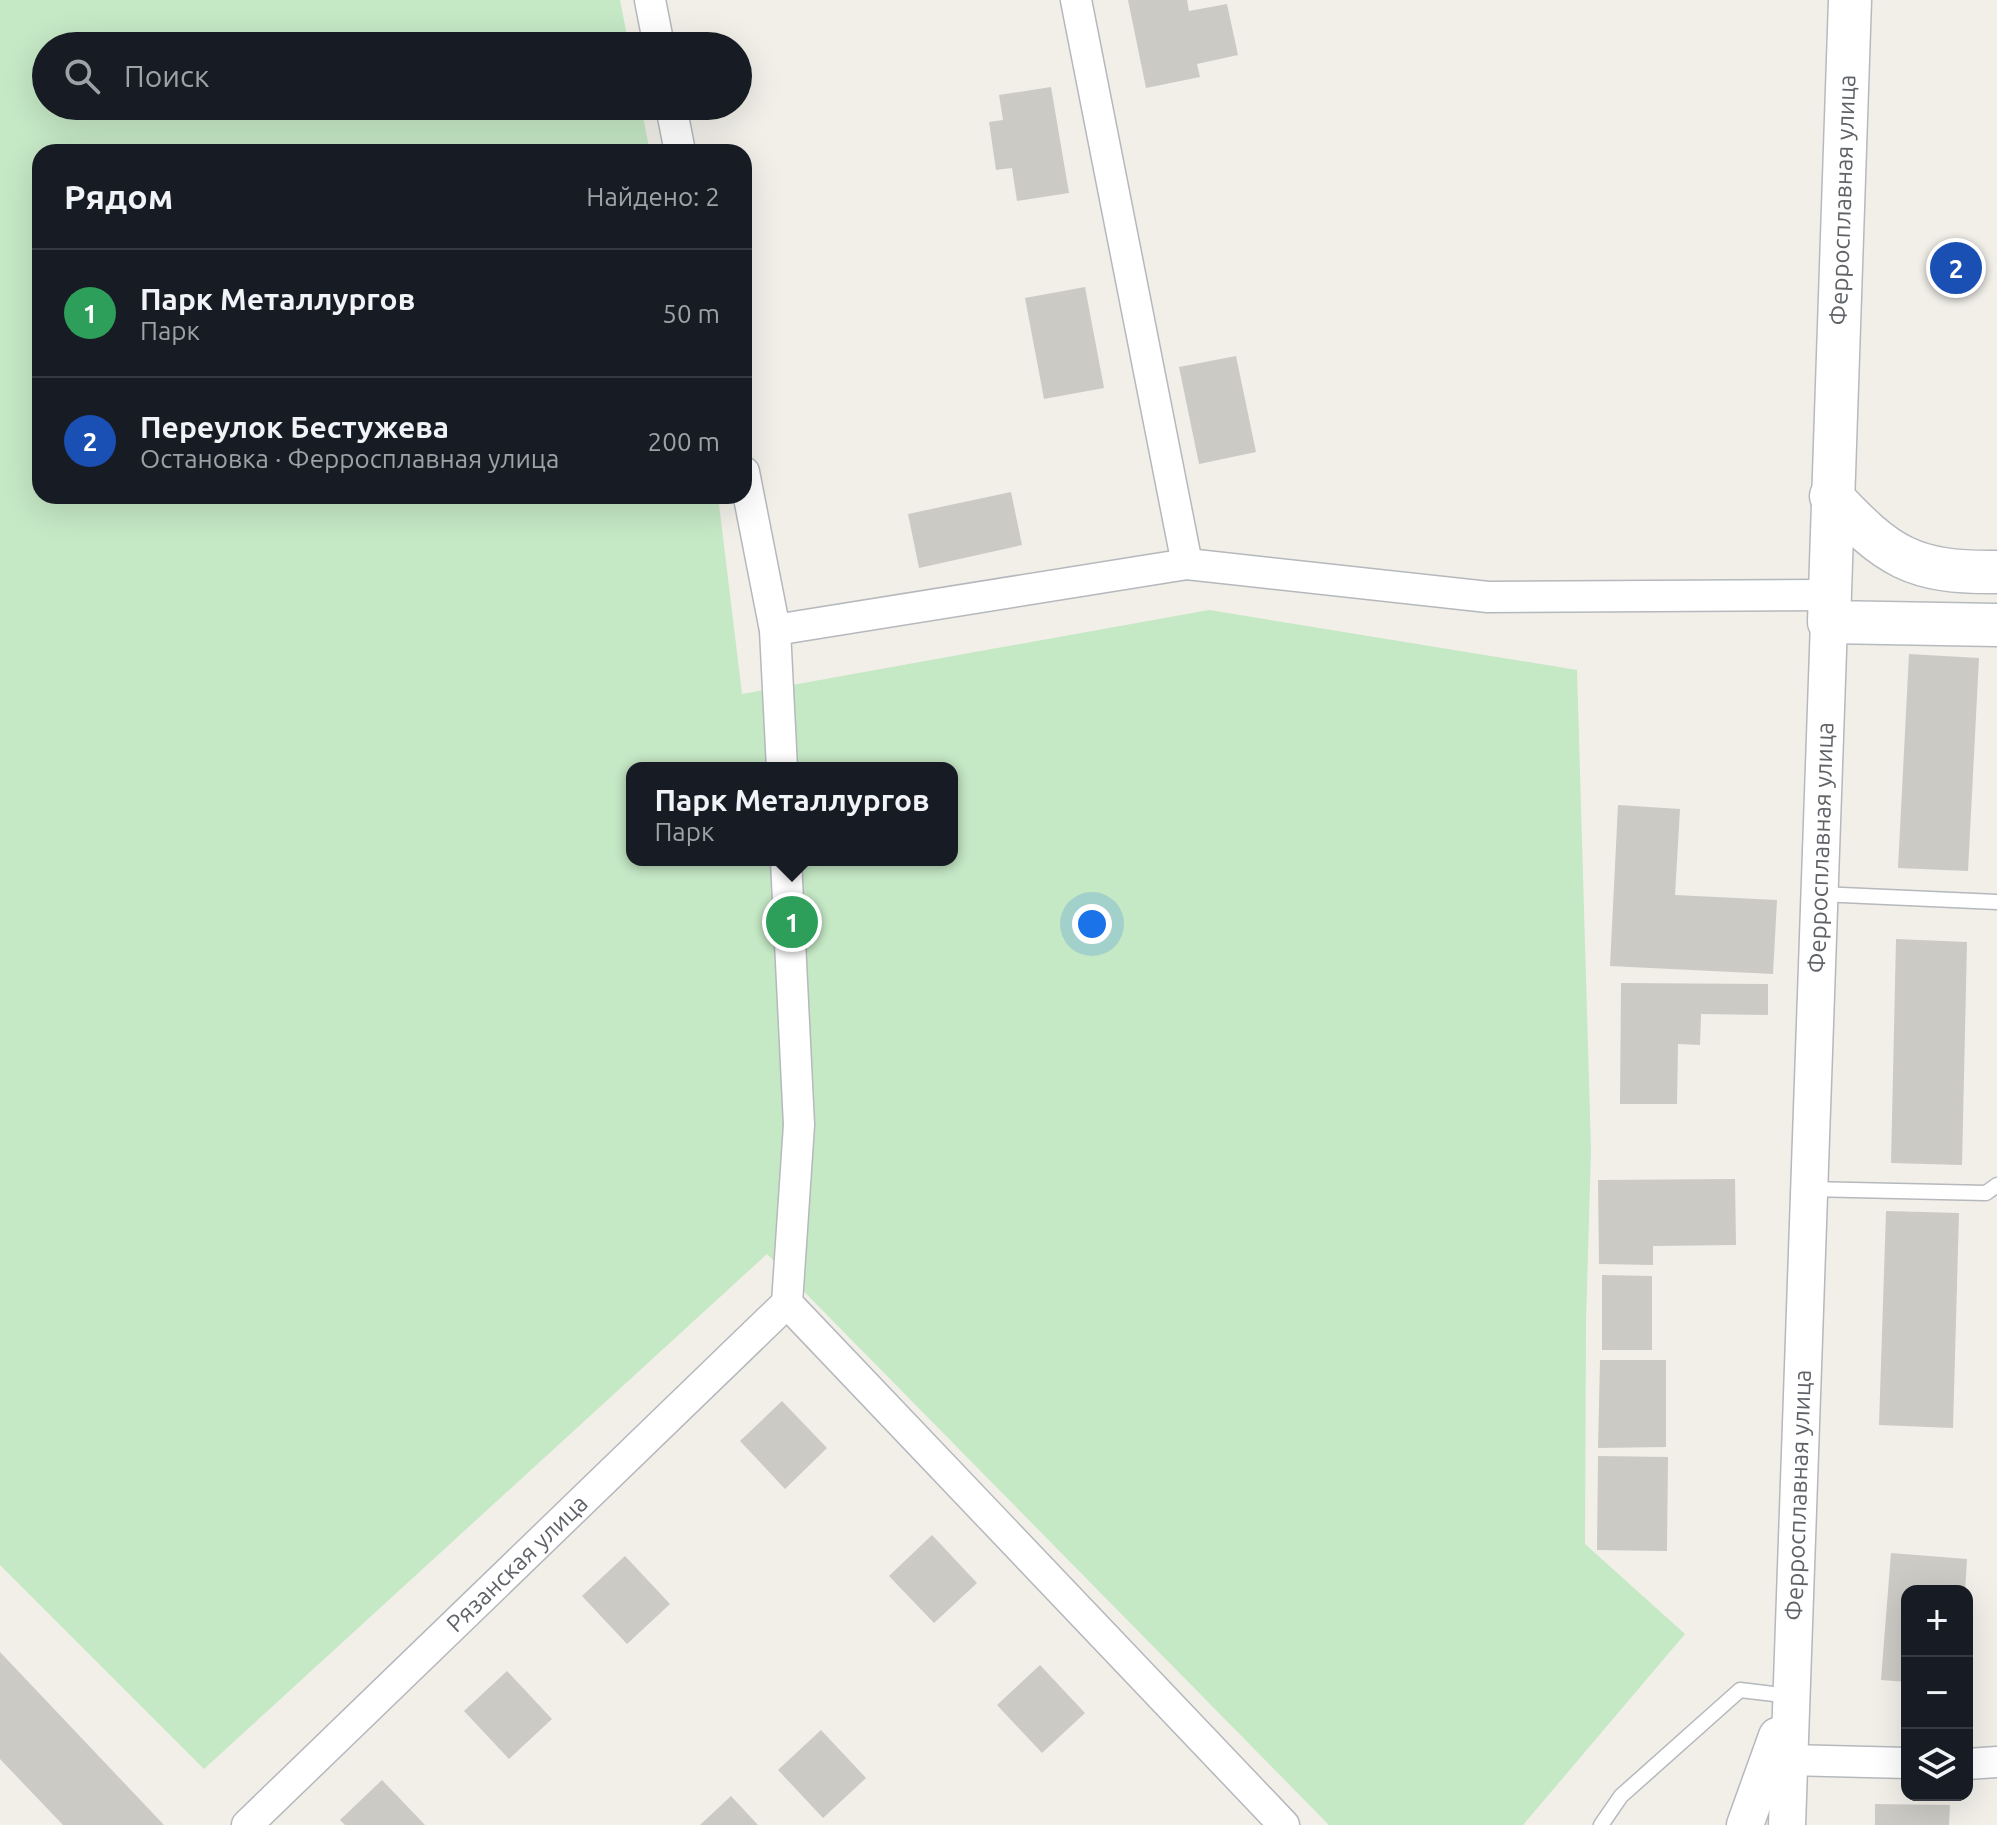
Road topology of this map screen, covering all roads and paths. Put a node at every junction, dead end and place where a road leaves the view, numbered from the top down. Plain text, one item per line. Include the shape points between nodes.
1 (650, 0) edge
2 (1076, 0) edge
3 (1850, 0) edge
4 (656, 32) edge
5 (674, 120) edge
6 (678, 144) edge
7 (1831, 496) junction
8 (750, 504) edge
9 (1187, 564) junction
10 (1997, 572) edge
11 (1829, 609) junction
12 (1997, 625) edge
13 (775, 630) junction
14 (782, 762) edge
15 (786, 866) edge
16 (1819, 894) junction
17 (1997, 902) edge
18 (1997, 1185) edge
19 (1808, 1189) junction
20 (787, 1303) junction
21 (1790, 1696) junction
22 (1788, 1760) junction
23 (1997, 1762) edge
24 (1901, 1763) edge
25 (1973, 1764) edge
26 (247, 1825) edge
27 (1284, 1825) edge
28 (1601, 1825) edge
29 (1745, 1825) edge
30 (1787, 1825) edge

1 - 4 street
2 - 9 street
3 - 7 main road, Ферросплавная улица
5 - 6 street
7 - 10 main road via 1888,551 1920,566 1956,573
7 - 11 main road, Ферросплавная улица
8 - 13 street
9 - 11 street via 1488,597
9 - 13 street
11 - 12 main road
11 - 16 street, Ферросплавная улица
13 - 14 street
15 - 20 street via 799,1125
16 - 17 lane
16 - 19 street, Ферросплавная улица
18 - 19 lane via 1986,1193
19 - 21 street, Ферросплавная улица
20 - 26 street, Рязанская улица
20 - 27 street
21 - 22 street, Ферросплавная улица
21 - 28 lane via 1740,1690 1621,1796
21 - 29 street
22 - 24 street
22 - 30 street, Ферросплавная улица
23 - 25 street

